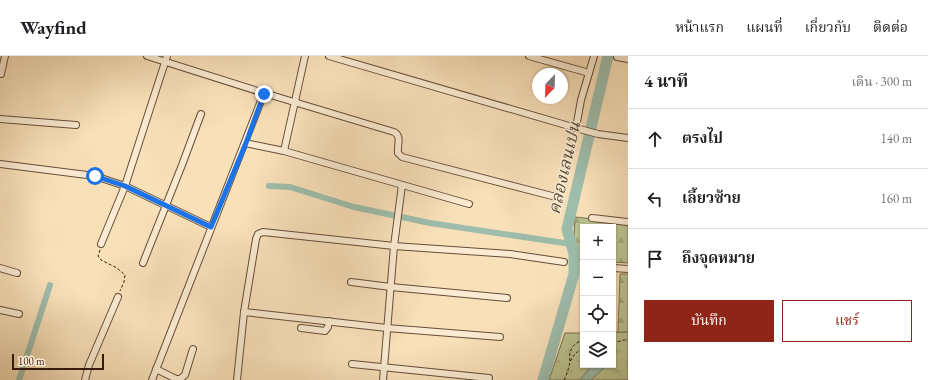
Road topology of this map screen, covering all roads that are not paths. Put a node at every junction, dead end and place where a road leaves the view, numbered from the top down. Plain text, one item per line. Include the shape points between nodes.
1 (5, 56) edge
2 (147, 56) edge
3 (305, 56) edge
4 (329, 56) edge
5 (529, 56) edge
6 (594, 56) edge
7 (616, 57) dead end
8 (344, 58) edge
9 (166, 59) edge
10 (628, 59) edge
11 (589, 73) junction
12 (1, 74) edge
13 (264, 94) junction
14 (294, 102) junction
15 (201, 114) dead end
16 (0, 119) edge
17 (76, 125) dead end
18 (578, 129) junction
19 (628, 138) edge
20 (246, 143) junction
21 (284, 151) junction
22 (0, 164) edge
23 (402, 185) junction
24 (125, 186) junction
25 (556, 197) dead end
26 (469, 204) dead end
27 (166, 206) junction
28 (592, 218) dead end
29 (628, 222) edge
30 (211, 227) junction
31 (101, 244) road end
32 (394, 246) junction
33 (564, 262) dead end
34 (143, 263) dead end
35 (0, 268) edge
36 (616, 268) edge
37 (628, 269) edge
38 (18, 273) dead end
39 (351, 282) dead end
40 (391, 287) junction
41 (118, 297) road end
42 (507, 298) dead end
43 (0, 310) edge
44 (244, 312) junction
45 (19, 314) dead end
46 (329, 321) junction
47 (301, 328) dead end
48 (387, 328) junction
49 (500, 337) dead end
50 (193, 349) dead end
51 (352, 364) dead end
52 (384, 368) junction
53 (156, 369) junction
54 (489, 378) dead end
55 (85, 380) edge
56 (152, 380) edge
57 (237, 380) edge
58 (383, 380) edge

1 - 12 street
2 - 9 street
3 - 14 street
4 - 8 street
5 - 11 street
6 - 11 street
7 - 10 street
8 - 18 street
9 - 13 street
9 - 24 street
11 - 18 street
13 - 14 street
13 - 20 street
14 - 21 street
14 - 25 street via 397,134 398,153 402,157
15 - 27 street
16 - 17 street
18 - 19 street
20 - 21 street
20 - 30 street
21 - 23 street
22 - 24 street via 95,176
23 - 26 street
23 - 32 street
24 - 27 street
24 - 31 street
27 - 30 street
27 - 34 street
28 - 29 street
30 - 53 street
32 - 33 street via 510,254
32 - 40 street
32 - 44 street via 263,232 258,234
35 - 38 street
36 - 37 street
39 - 40 street
40 - 42 street
40 - 48 street
41 - 55 street
43 - 45 street
44 - 46 street
44 - 57 street
46 - 47 street via 325,331
46 - 48 street
48 - 49 street
48 - 52 street
50 - 53 street via 185,375 180,379
51 - 52 street
52 - 54 street
52 - 58 street
53 - 56 street

